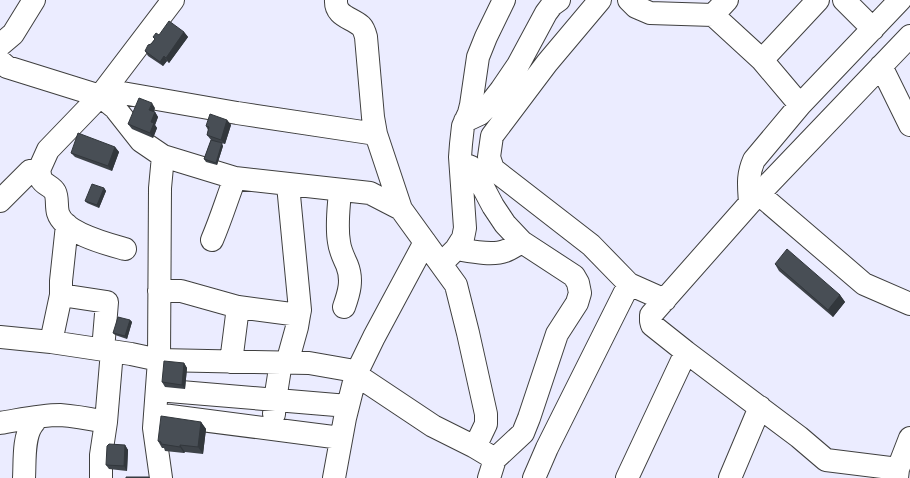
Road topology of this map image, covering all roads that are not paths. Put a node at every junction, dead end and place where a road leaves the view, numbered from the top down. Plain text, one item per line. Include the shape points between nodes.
1 (34, 0) edge
2 (173, 0) edge
3 (336, 0) edge
4 (504, 0) edge
5 (559, 0) edge
6 (600, 0) edge
7 (629, 0) edge
8 (818, 0) edge
9 (844, 0) edge
10 (900, 0) edge
11 (720, 8) edge
12 (873, 29) junction
13 (910, 36) edge
14 (0, 45) edge
15 (762, 60) junction
16 (0, 61) edge
17 (881, 66) junction
18 (102, 93) junction
19 (800, 105) junction
20 (465, 121) junction
21 (910, 125) edge
22 (376, 134) junction
23 (163, 156) junction
24 (461, 163) junction
25 (39, 170) junction
26 (235, 178) junction
27 (288, 184) junction
28 (340, 190) junction
29 (755, 198) junction
30 (0, 200) edge
31 (401, 210) junction
32 (66, 225) junction
33 (212, 240) dead end
34 (425, 242) junction
35 (522, 242) junction
36 (456, 248) junction
37 (125, 249) dead end
38 (440, 264) junction
39 (629, 284) junction
40 (160, 291) junction
41 (61, 295) junction
42 (664, 300) junction
43 (910, 304) edge
44 (238, 307) junction
45 (344, 307) dead end
46 (299, 315) junction
47 (0, 337) edge
48 (51, 342) junction
49 (107, 351) junction
50 (686, 352) junction
51 (159, 360) junction
52 (231, 362) junction
53 (284, 363) junction
54 (356, 374) junction
55 (157, 390) junction
56 (275, 400) junction
57 (348, 406) junction
58 (760, 408) junction
59 (155, 414) junction
60 (38, 417) junction
61 (106, 422) junction
62 (0, 423) edge
63 (273, 429) junction
64 (341, 438) junction
65 (910, 438) edge
66 (475, 447) junction
67 (492, 468) edge
68 (897, 474) edge
69 (24, 478) edge
70 (101, 478) edge
71 (161, 478) edge
72 (334, 478) edge
73 (534, 478) edge
74 (627, 478) edge
75 (730, 478) edge

1 - 14 street via 13,34
2 - 18 street
3 - 22 street via 340,12 364,30
4 - 20 street via 478,57 471,105
5 - 20 street via 546,13 518,65 501,90 480,114
6 - 39 street via 547,63 492,136 489,157 493,169 591,245
7 - 11 street via 636,7 650,13
8 - 15 street
9 - 12 street
10 - 12 street
11 - 15 street
12 - 19 street
13 - 17 street
15 - 19 street
16 - 18 street via 7,67
17 - 21 street
17 - 29 street
18 - 22 street
18 - 23 street via 141,141
18 - 25 street via 48,150
19 - 29 street via 754,160 749,180
20 - 24 street
22 - 31 street
23 - 26 street
23 - 40 street via 160,188
24 - 35 street via 474,170 505,224
24 - 36 street via 464,228 463,238
25 - 30 street via 30,171
25 - 32 street via 44,183 55,191 58,213
26 - 27 street
26 - 33 street
27 - 28 street
27 - 46 street
28 - 31 street via 370,193
28 - 45 street via 339,242 351,279
29 - 42 street
29 - 43 street via 864,284
31 - 34 street
32 - 37 street via 92,240
32 - 41 street
34 - 38 street
34 - 54 street
35 - 36 street via 496,253
35 - 67 street via 574,276 580,293 577,303 558,334 523,433
36 - 38 street
38 - 66 street via 456,285 486,414 486,424
39 - 42 street
39 - 73 street
40 - 44 street via 181,291
40 - 51 street
41 - 48 street
41 - 49 street via 107,302
42 - 50 street via 651,316 652,325
44 - 46 street
44 - 52 street
46 - 53 street
47 - 48 street
48 - 49 street
49 - 51 street
49 - 61 street
50 - 58 street
50 - 74 street
51 - 52 street
51 - 55 street
52 - 53 street
53 - 54 street via 349,370
53 - 56 street
54 - 57 street
54 - 66 street via 433,426
55 - 56 street
55 - 59 street
56 - 57 street
56 - 63 street
57 - 64 street
58 - 68 street via 826,460
58 - 75 street
59 - 63 street
59 - 71 street via 154,428
60 - 61 street via 59,415
60 - 62 street
60 - 69 street via 32,424 26,444
61 - 70 street via 101,455
63 - 64 street
64 - 72 street
65 - 68 street
66 - 67 street

